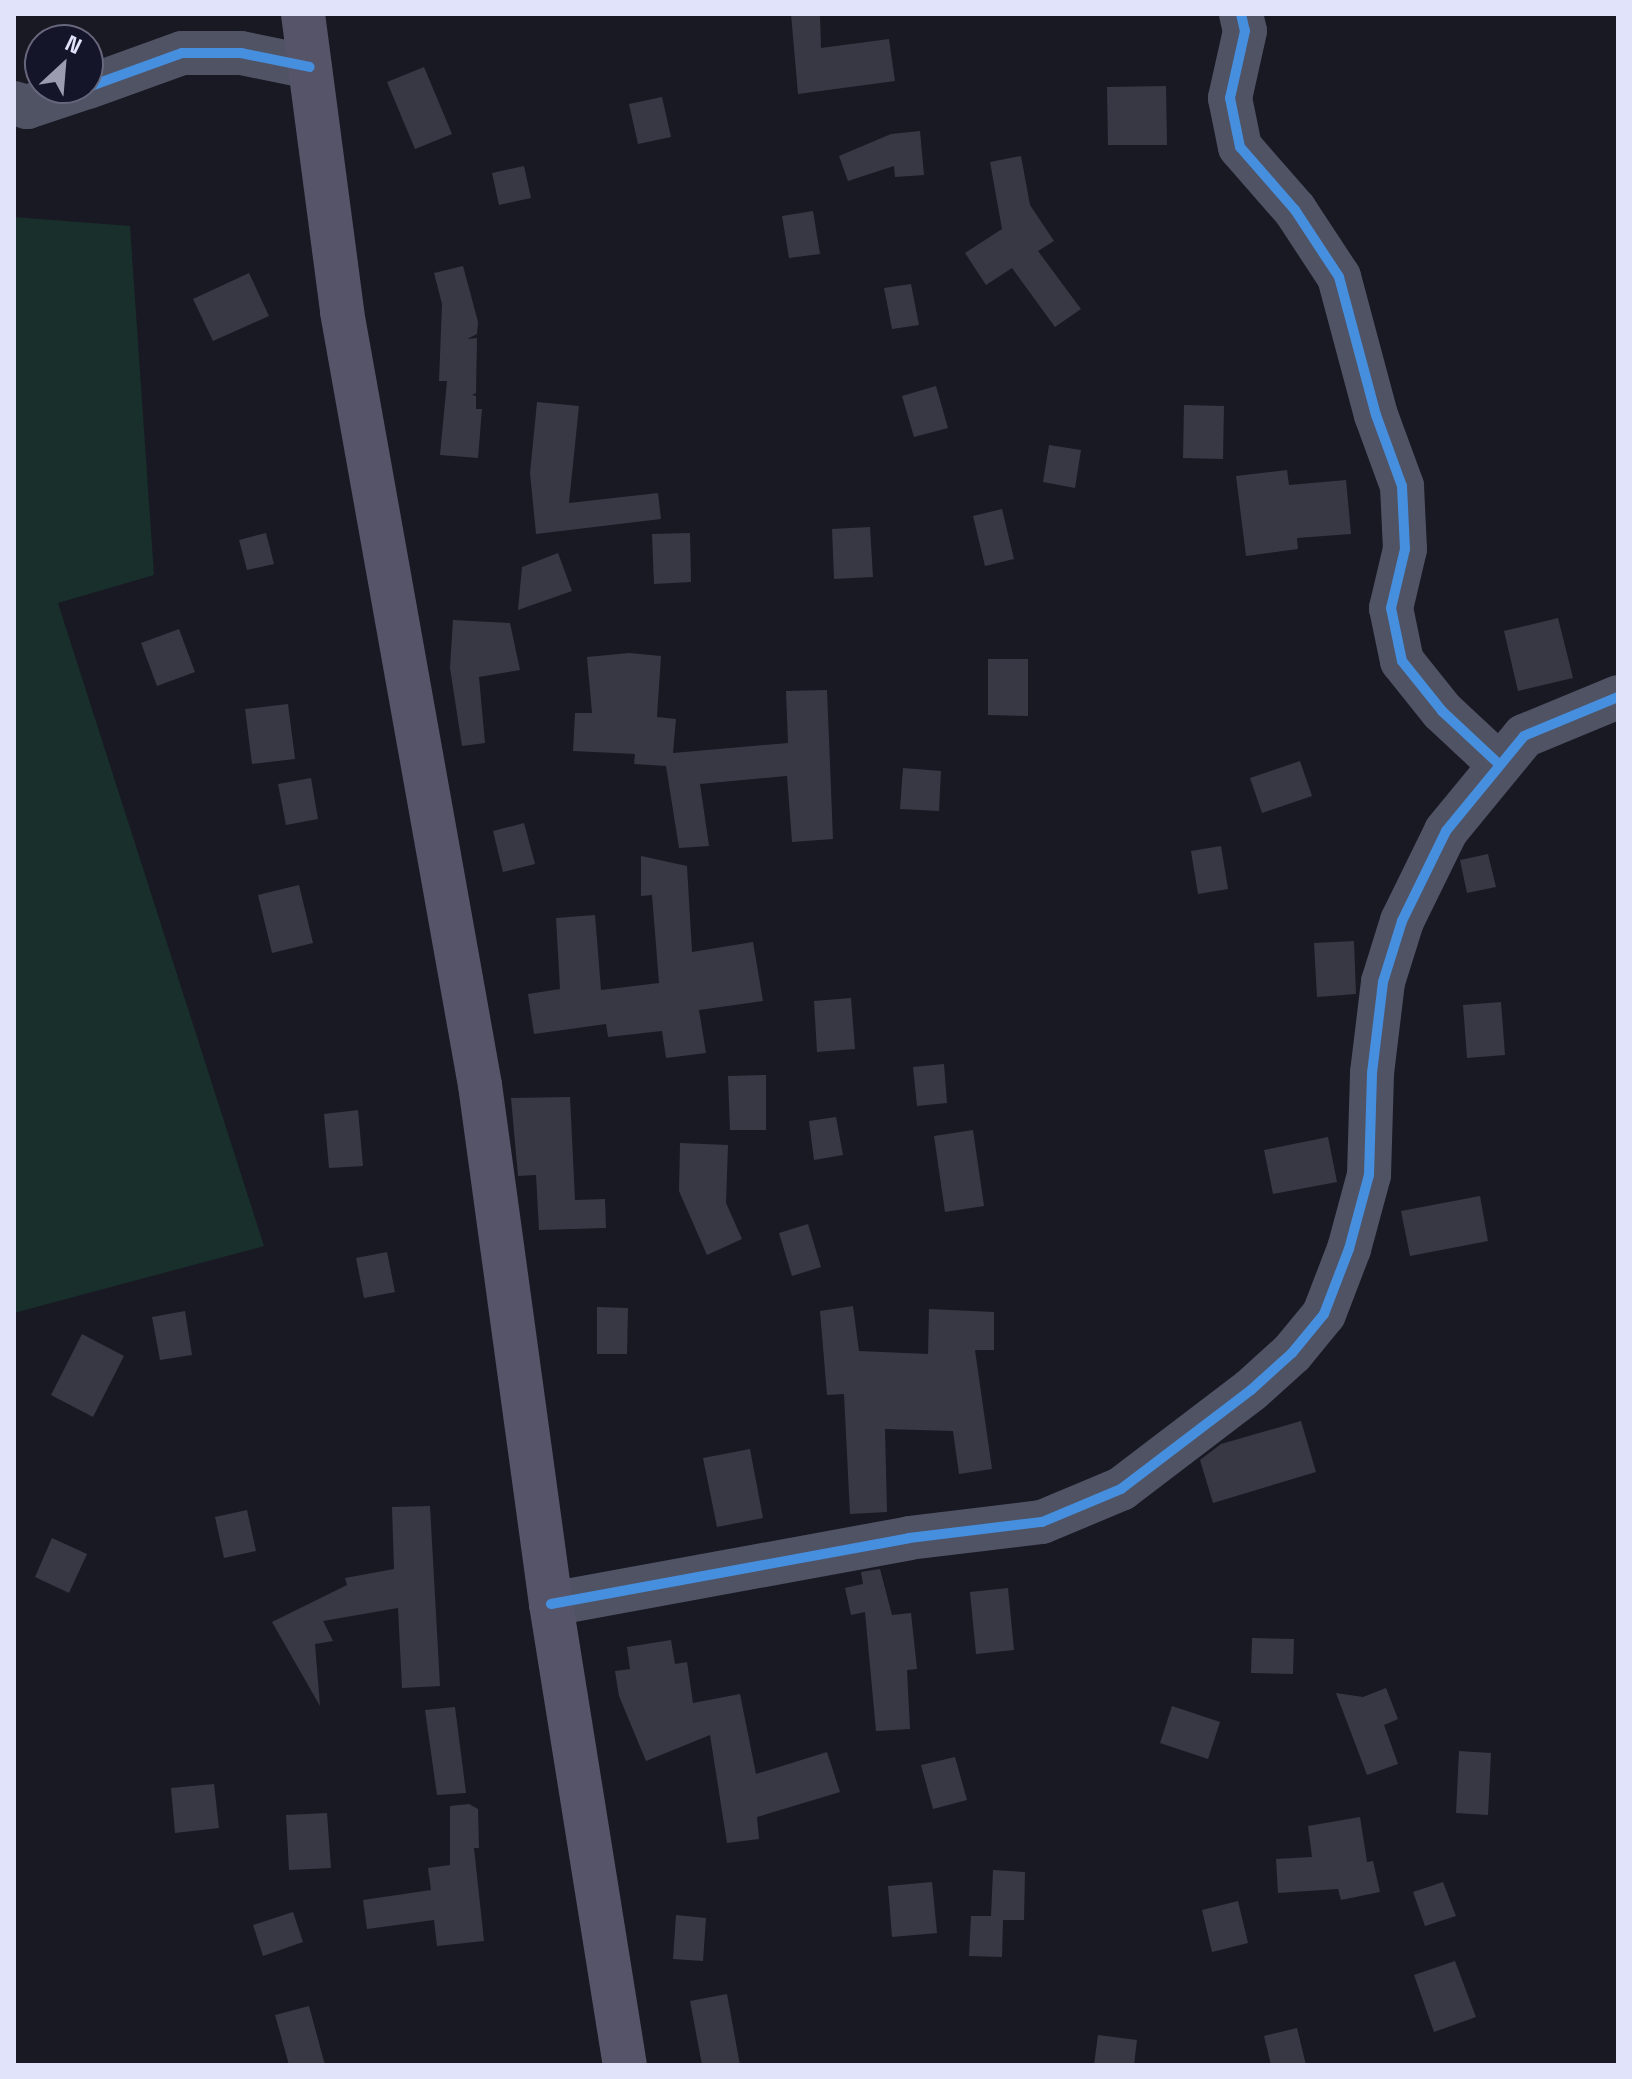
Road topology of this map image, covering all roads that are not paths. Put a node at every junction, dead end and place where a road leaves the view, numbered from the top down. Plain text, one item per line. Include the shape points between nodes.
1 (303, 14) edge
2 (1241, 14) edge
3 (310, 67) junction
4 (104, 81) edge
5 (14, 103) edge
6 (36, 104) edge
7 (1618, 697) edge
8 (1500, 765) junction
9 (551, 1604) junction
10 (625, 2065) edge

1 - 3 main road
2 - 8 street via 1245,31 1230,98 1240,147 1295,210 1339,277 1376,415 1402,486 1405,549 1391,608 1402,661 1442,711
3 - 4 street via 241,53 182,53
3 - 9 main road via 342,312 480,1085
5 - 6 street
7 - 8 street via 1524,736
8 - 9 street via 1446,831 1402,921 1383,982 1372,1073 1369,1175 1324,1314 1251,1390 1121,1489 1042,1522 909,1538
9 - 10 main road

